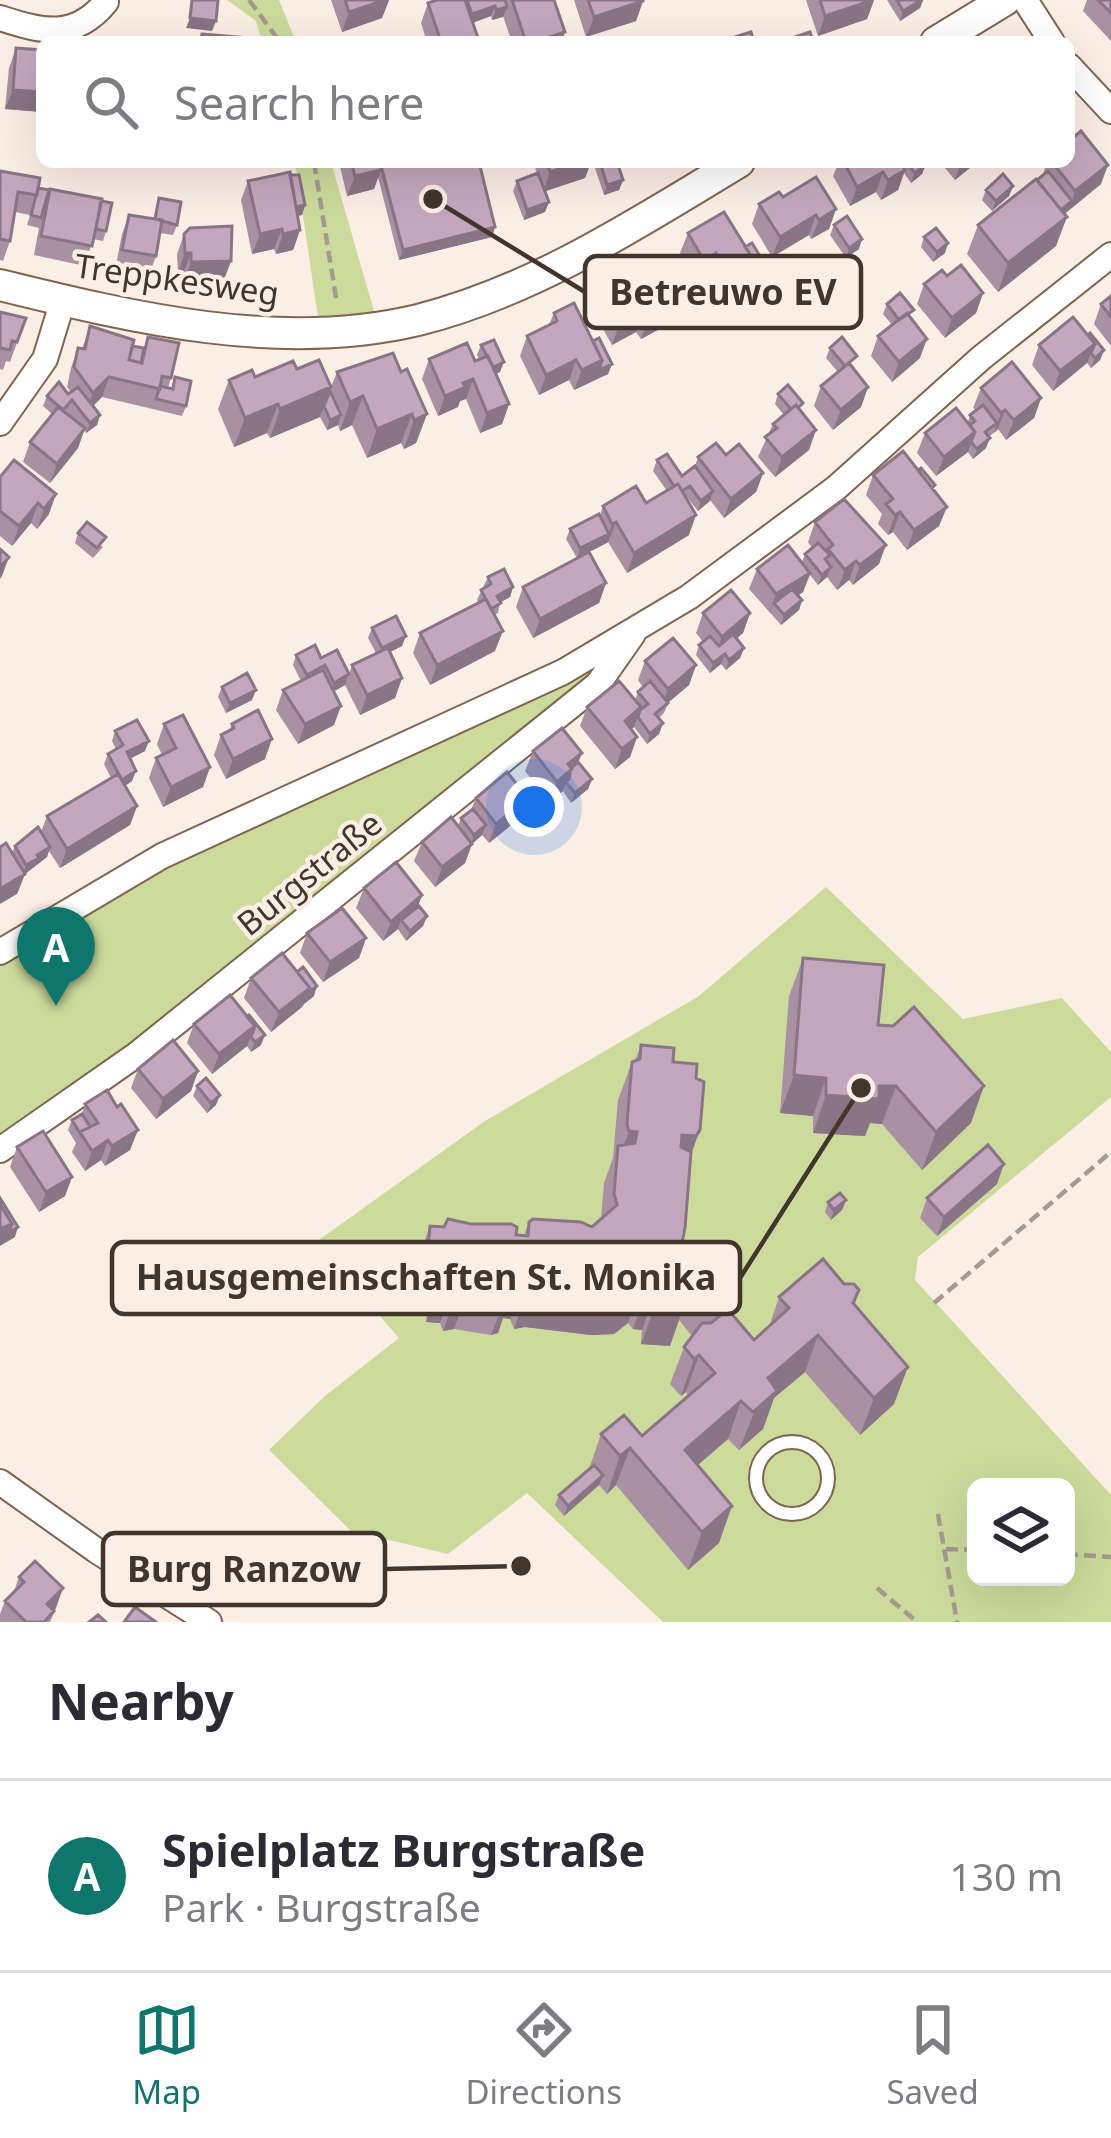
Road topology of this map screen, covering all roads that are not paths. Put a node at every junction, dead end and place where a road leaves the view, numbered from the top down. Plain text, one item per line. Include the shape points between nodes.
1 (1005, 0) edge
2 (1025, 0) edge
3 (106, 2) edge
4 (0, 18) edge
5 (946, 36) edge
6 (1048, 36) edge
7 (1075, 72) edge
8 (1111, 111) edge
9 (729, 168) edge
10 (1111, 255) edge
11 (0, 285) edge
12 (63, 301) junction
13 (0, 423) edge
14 (639, 626) junction
15 (0, 952) edge
16 (0, 1150) edge
17 (768, 1450) joint
18 (0, 1482) edge
19 (209, 1622) edge

1 - 5 street
2 - 6 street
3 - 4 street via 72,29
7 - 8 street
9 - 12 street, Treppkesweg via 610,240 418,320 258,332
10 - 14 street, Burgstraße via 836,488
11 - 12 street, Treppkesweg
12 - 13 street via 45,359
14 - 15 street, Burgstraße via 563,672 162,856
14 - 16 street, Burgstraße via 598,684 136,1055
17 - 17 lane via 803,1443 825,1462 827,1489 812,1509 784,1514 761,1498 757,1468
18 - 19 street

